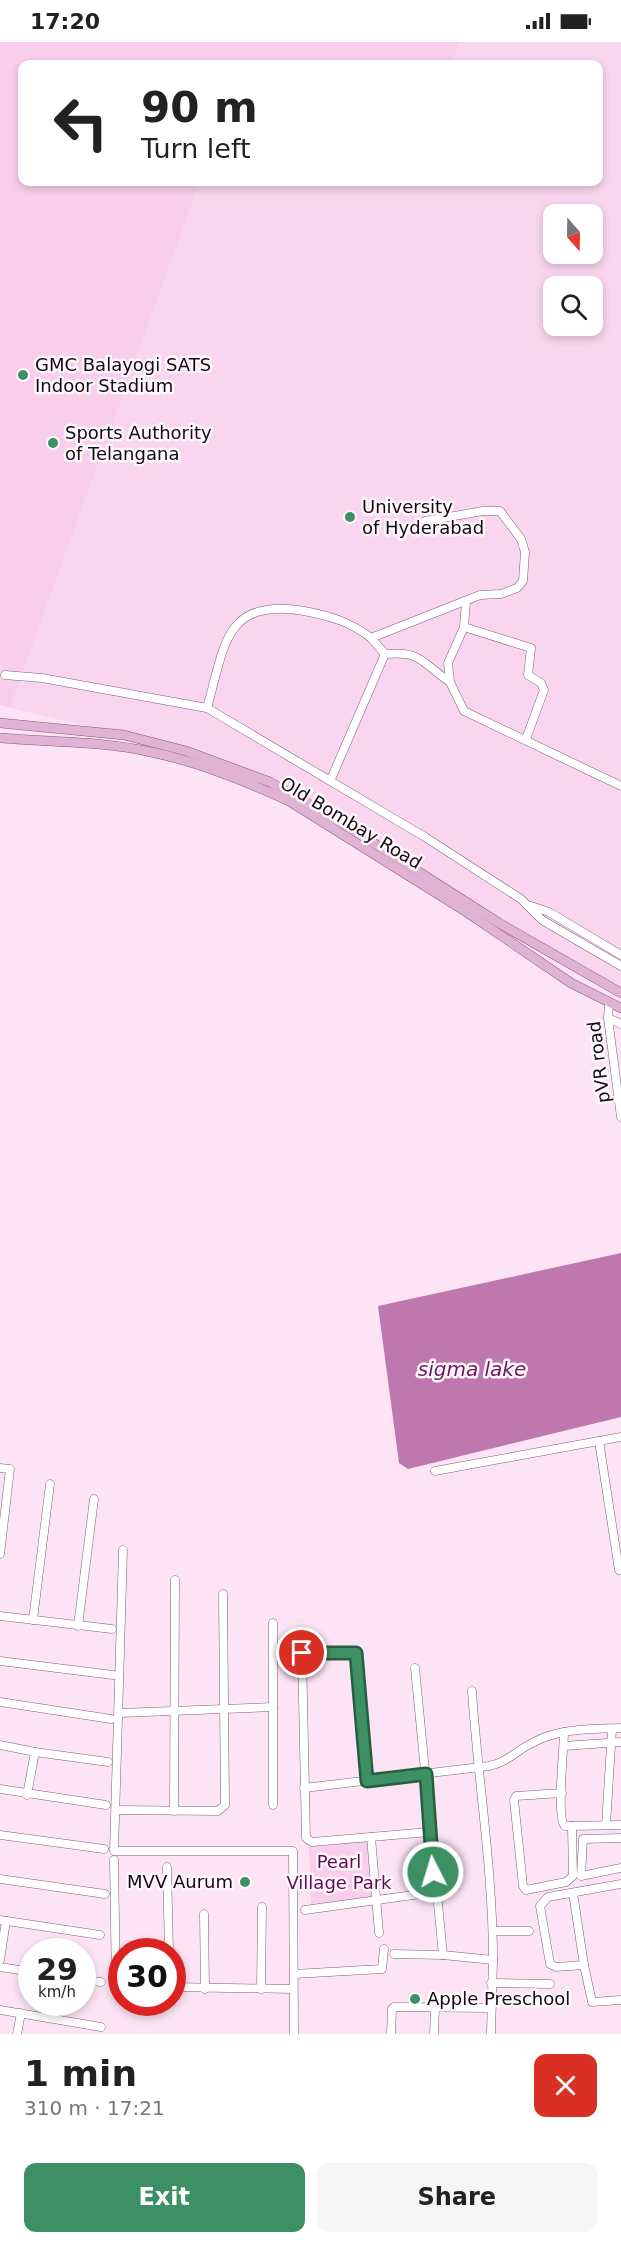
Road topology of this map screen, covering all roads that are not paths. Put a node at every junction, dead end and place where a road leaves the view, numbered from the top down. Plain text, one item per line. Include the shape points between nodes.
1 (425, 521) dead end
2 (466, 601) junction
3 (464, 627) junction
4 (371, 638) junction
5 (385, 654) junction
6 (5, 675) dead end
7 (450, 682) junction
8 (207, 708) junction
9 (0, 723) edge
10 (0, 738) edge
11 (526, 739) junction
12 (330, 779) junction
13 (621, 786) edge
14 (530, 906) junction
15 (621, 956) edge
16 (621, 966) edge
17 (621, 993) edge
18 (609, 1003) junction
19 (621, 1008) edge
20 (608, 1018) junction
21 (621, 1024) edge
22 (621, 1117) edge
23 (621, 1437) edge
24 (599, 1441) junction
25 (0, 1468) edge
26 (435, 1471) dead end
27 (50, 1484) dead end
28 (94, 1499) dead end
29 (3, 1506) edge
30 (123, 1550) dead end
31 (0, 1554) edge
32 (619, 1570) dead end
33 (175, 1580) dead end
34 (223, 1594) dead end
35 (0, 1616) edge
36 (33, 1620) junction
37 (273, 1623) dead end
38 (78, 1626) junction
39 (112, 1629) dead end
40 (0, 1661) edge
41 (415, 1668) dead end
42 (113, 1675) dead end
43 (472, 1691) dead end
44 (0, 1702) edge
45 (273, 1707) junction
46 (224, 1710) junction
47 (174, 1712) junction
48 (120, 1713) junction
49 (111, 1719) dead end
50 (617, 1728) edge
51 (564, 1732) junction
52 (612, 1742) junction
53 (621, 1742) edge
54 (0, 1745) edge
55 (564, 1746) junction
56 (35, 1752) junction
57 (108, 1762) dead end
58 (477, 1768) junction
59 (426, 1774) junction
60 (367, 1781) junction
61 (304, 1788) junction
62 (0, 1789) edge
63 (562, 1792) junction
64 (27, 1795) junction
65 (106, 1805) dead end
66 (273, 1805) dead end
67 (116, 1810) junction
68 (174, 1811) junction
69 (606, 1825) junction
70 (621, 1825) edge
71 (573, 1826) junction
72 (429, 1832) junction
73 (0, 1836) edge
74 (371, 1837) junction
75 (621, 1838) edge
76 (104, 1849) dead end
77 (114, 1860) dead end
78 (167, 1867) dead end
79 (621, 1868) edge
80 (0, 1878) edge
81 (621, 1884) edge
82 (435, 1892) junction
83 (573, 1893) junction
84 (105, 1894) dead end
85 (376, 1901) junction
86 (262, 1907) dead end
87 (305, 1910) dead end
88 (204, 1914) dead end
89 (3, 1920) edge
90 (493, 1931) junction
91 (529, 1931) dead end
92 (379, 1933) dead end
93 (100, 1935) dead end
94 (115, 1938) edge
95 (169, 1938) edge
96 (384, 1949) dead end
97 (394, 1954) dead end
98 (443, 1955) junction
99 (0, 1960) edge
100 (493, 1960) junction
101 (584, 1965) junction
102 (0, 1967) edge
103 (18, 1970) edge
104 (294, 1974) junction
105 (96, 1982) edge
106 (101, 1983) dead end
107 (491, 1983) junction
108 (550, 1984) dead end
109 (186, 1988) edge
110 (205, 1989) junction
111 (261, 1989) junction
112 (293, 1989) junction
113 (621, 2000) edge
114 (435, 2008) junction
115 (490, 2008) junction
116 (0, 2010) edge
117 (18, 2013) edge
118 (20, 2016) edge
119 (38, 2016) edge
120 (101, 2027) dead end
121 (17, 2034) edge
122 (294, 2034) edge
123 (391, 2034) edge
124 (434, 2034) edge
125 (491, 2034) edge

1 - 2 street via 496,510 521,539 526,565 523,581 517,588
2 - 3 street
2 - 4 street
3 - 7 street via 448,663
3 - 11 street via 531,648 528,675 541,683 544,690
4 - 5 street
4 - 8 street via 358,627 332,616 278,607 254,611 238,623 226,644
5 - 7 street via 407,652 420,657
5 - 12 street
6 - 8 street via 42,678
7 - 11 street via 464,711
8 - 12 street
9 - 17 main road, Old Bombay Road via 124,735 270,782
10 - 18 main road, Old Bombay Road via 150,751 266,791 337,831 571,983
11 - 13 street
12 - 14 street
14 - 15 street via 549,912
14 - 16 street via 542,920
18 - 19 main road, Old Bombay Road
18 - 20 street, pVR road
20 - 21 street
20 - 22 street, pVR road
23 - 24 street
24 - 26 street
24 - 32 street
25 - 29 street via 10,1469
27 - 36 street
28 - 38 street
29 - 31 street
30 - 48 street
33 - 47 street
34 - 46 street
35 - 36 street
36 - 38 street
37 - 45 street
38 - 39 street
40 - 42 street
41 - 59 street
43 - 58 street
44 - 49 street
45 - 46 street
45 - 66 street
46 - 47 street
46 - 68 street via 225,1804 218,1811
47 - 48 street
47 - 68 street
48 - 67 street
50 - 51 street
50 - 52 street
51 - 55 street
51 - 58 street via 535,1741 499,1764
52 - 53 street
52 - 55 street
52 - 69 street
54 - 56 street
55 - 63 street
56 - 57 street
56 - 64 street
58 - 59 street
58 - 90 street
59 - 60 street
59 - 72 street
60 - 61 street
60 - 61 street via 356,1653 302,1653
61 - 74 street via 308,1841
62 - 64 street
63 - 71 street via 561,1823
63 - 71 street via 516,1796 514,1800 524,1889 570,1880
64 - 65 street
67 - 68 street
67 - 104 street via 114,1851 292,1851
69 - 70 street
69 - 71 street
72 - 74 street
72 - 82 street
73 - 76 street
74 - 85 street
75 - 79 street via 584,1839 581,1876
77 - 94 street
78 - 95 street
80 - 84 street
81 - 83 street
82 - 85 street
82 - 98 street
83 - 101 street
83 - 101 street via 548,1897 540,1906 550,1964
85 - 87 street
85 - 92 street
86 - 111 street
88 - 110 street
89 - 93 street
89 - 99 street
90 - 91 street
90 - 100 street
96 - 104 street via 382,1969
97 - 98 street
98 - 100 street
100 - 107 street
101 - 113 street via 592,2002
102 - 103 street
104 - 112 street
105 - 106 street
107 - 108 street
107 - 115 street
109 - 110 street
110 - 111 street
111 - 112 street
112 - 122 street
114 - 115 street
114 - 123 street via 394,2007
114 - 124 street
115 - 125 street
116 - 117 street
118 - 121 street
119 - 120 street

